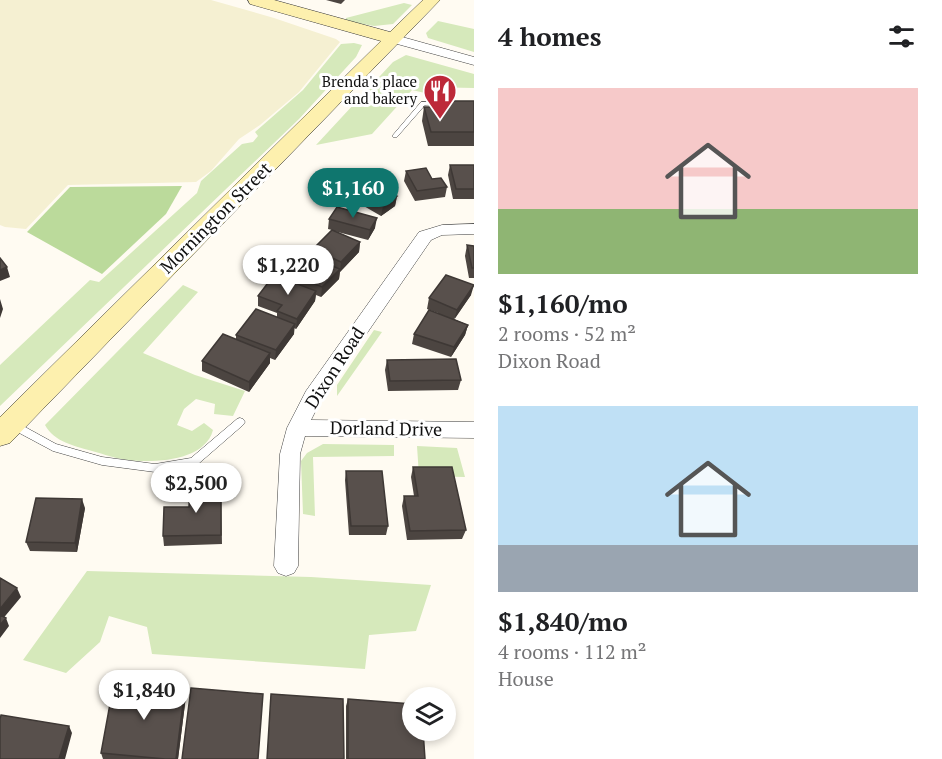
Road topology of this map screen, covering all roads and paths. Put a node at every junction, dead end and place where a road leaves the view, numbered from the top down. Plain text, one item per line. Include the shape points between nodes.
1 (256, 0) edge
2 (432, 0) edge
3 (395, 39) junction
4 (474, 61) edge
5 (453, 103) edge
6 (395, 136) dead end
7 (474, 229) edge
8 (240, 422) dead end
9 (297, 428) junction
10 (6, 430) edge
11 (474, 430) edge
12 (286, 566) dead end

1 - 3 main road
2 - 3 main road, Mornington Street
3 - 4 street
3 - 10 main road, Mornington Street
5 - 6 lane via 423,103
7 - 9 street, Dixon Road via 447,228 425,236 313,396
8 - 10 lane via 194,462 155,468 102,461
9 - 11 street, Dorland Drive
9 - 12 street, Dixon Road via 290,454

